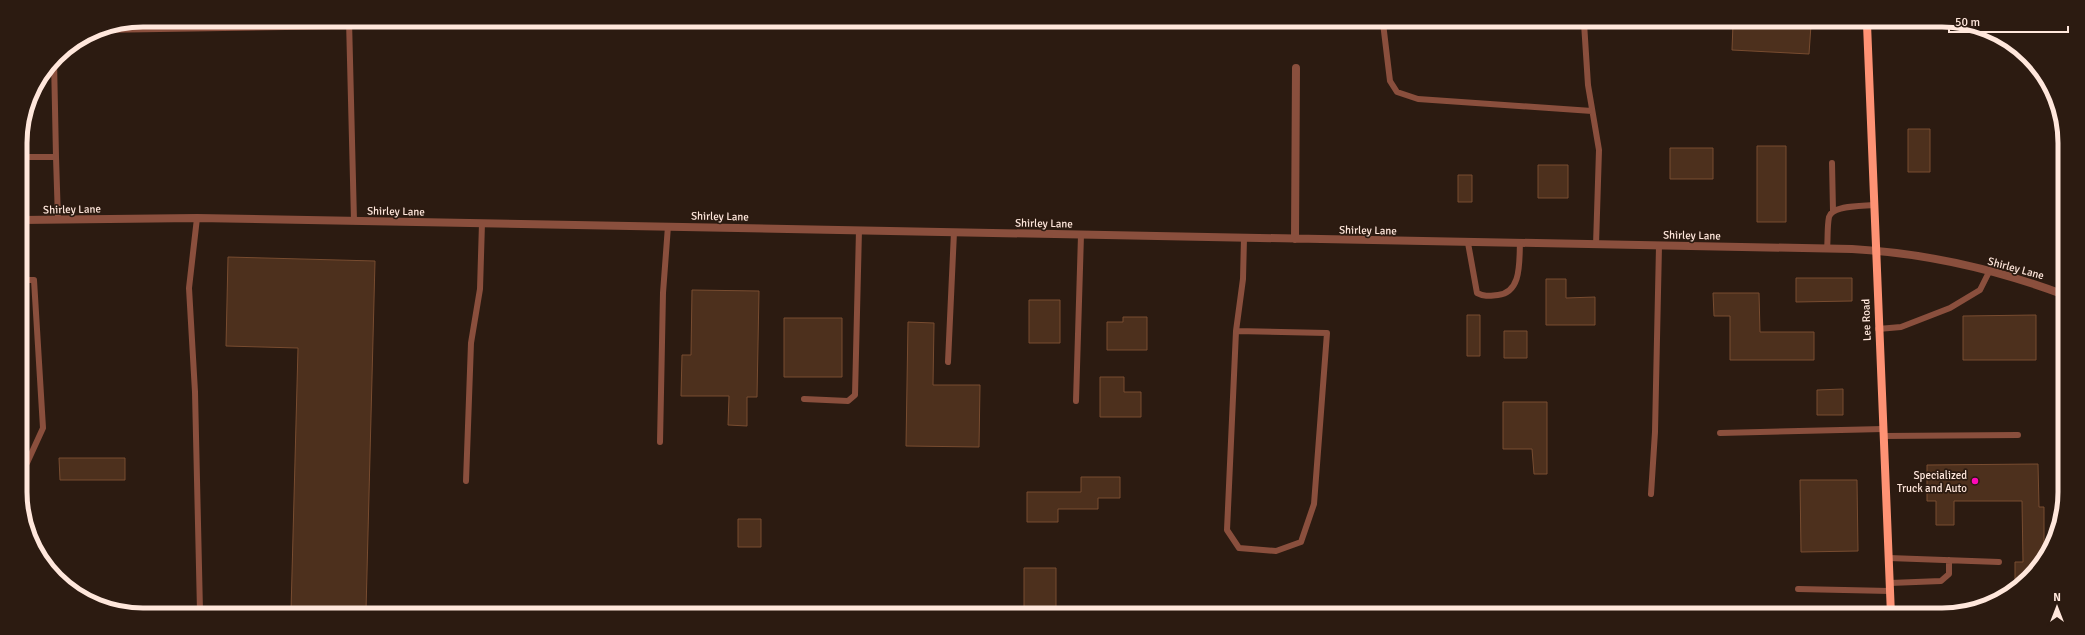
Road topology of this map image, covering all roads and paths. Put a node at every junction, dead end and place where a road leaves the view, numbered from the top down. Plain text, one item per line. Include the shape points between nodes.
1 (204, 27) edge
2 (349, 27) edge
3 (1384, 27) edge
4 (1584, 27) edge
5 (1867, 27) edge
6 (122, 29) edge
7 (1296, 68) dead end
8 (54, 69) edge
9 (1592, 112) junction
10 (56, 157) junction
11 (27, 158) edge
12 (1832, 163) dead end
13 (1873, 205) junction
14 (1833, 211) junction
15 (197, 218) junction
16 (27, 220) edge
17 (58, 220) junction
18 (354, 221) junction
19 (482, 223) junction
20 (668, 226) junction
21 (859, 230) junction
22 (954, 232) junction
23 (1081, 235) junction
24 (1244, 238) junction
25 (1295, 239) junction
26 (1468, 243) junction
27 (1520, 243) junction
28 (1596, 245) junction
29 (1659, 246) junction
30 (1827, 249) junction
31 (1875, 250) junction
32 (1989, 272) junction
33 (27, 280) edge
34 (2058, 293) edge
35 (1878, 329) junction
36 (1236, 331) junction
37 (948, 362) dead end
38 (804, 399) dead end
39 (1076, 401) dead end
40 (1720, 433) dead end
41 (1883, 433) junction
42 (2018, 435) dead end
43 (660, 442) dead end
44 (27, 463) edge
45 (466, 481) dead end
46 (1651, 494) dead end
47 (1889, 558) junction
48 (1949, 560) junction
49 (1999, 562) dead end
50 (1890, 587) junction
51 (1798, 589) dead end
52 (200, 608) edge
53 (1891, 608) edge

1 - 6 lane
2 - 18 lane
3 - 9 lane via 1390,81 1397,92 1418,99
4 - 9 lane
5 - 13 main road, Lee Road
7 - 25 street
8 - 10 lane
9 - 28 lane via 1599,150
10 - 11 lane
10 - 17 lane
12 - 14 lane
13 - 14 lane
13 - 31 main road, Lee Road
14 - 30 lane via 1829,216
15 - 17 street, Shirley Lane
15 - 18 street, Shirley Lane
15 - 52 lane via 189,288 195,392
16 - 17 street, Shirley Lane
18 - 19 street, Shirley Lane
19 - 20 street, Shirley Lane
19 - 45 lane via 480,289 472,343
20 - 21 street, Shirley Lane
20 - 43 lane via 663,293
21 - 22 street, Shirley Lane
21 - 38 lane via 855,395 848,401
22 - 23 street, Shirley Lane
22 - 37 lane
23 - 24 street, Shirley Lane
23 - 39 lane
24 - 25 street, Shirley Lane
24 - 36 lane via 1243,279
25 - 26 street, Shirley Lane
26 - 27 street, Shirley Lane
26 - 27 lane via 1477,293 1485,297 1505,294 1513,287 1518,273
27 - 28 street, Shirley Lane
28 - 29 street, Shirley Lane
29 - 30 street, Shirley Lane
29 - 46 lane
30 - 31 street, Shirley Lane
31 - 32 street, Shirley Lane via 1898,252
31 - 35 main road, Lee Road
32 - 34 street, Shirley Lane
32 - 35 lane via 1980,290 1950,308 1901,327
33 - 44 lane via 34,280 43,428
35 - 41 main road, Lee Road
36 - 36 lane via 1227,530 1239,548 1276,551 1300,542 1314,504 1327,333
40 - 41 lane
41 - 42 lane
41 - 47 main road, Lee Road
47 - 48 lane
47 - 50 main road, Lee Road
48 - 49 lane
48 - 50 lane via 1949,574 1942,581
50 - 51 lane
50 - 53 main road, Lee Road

